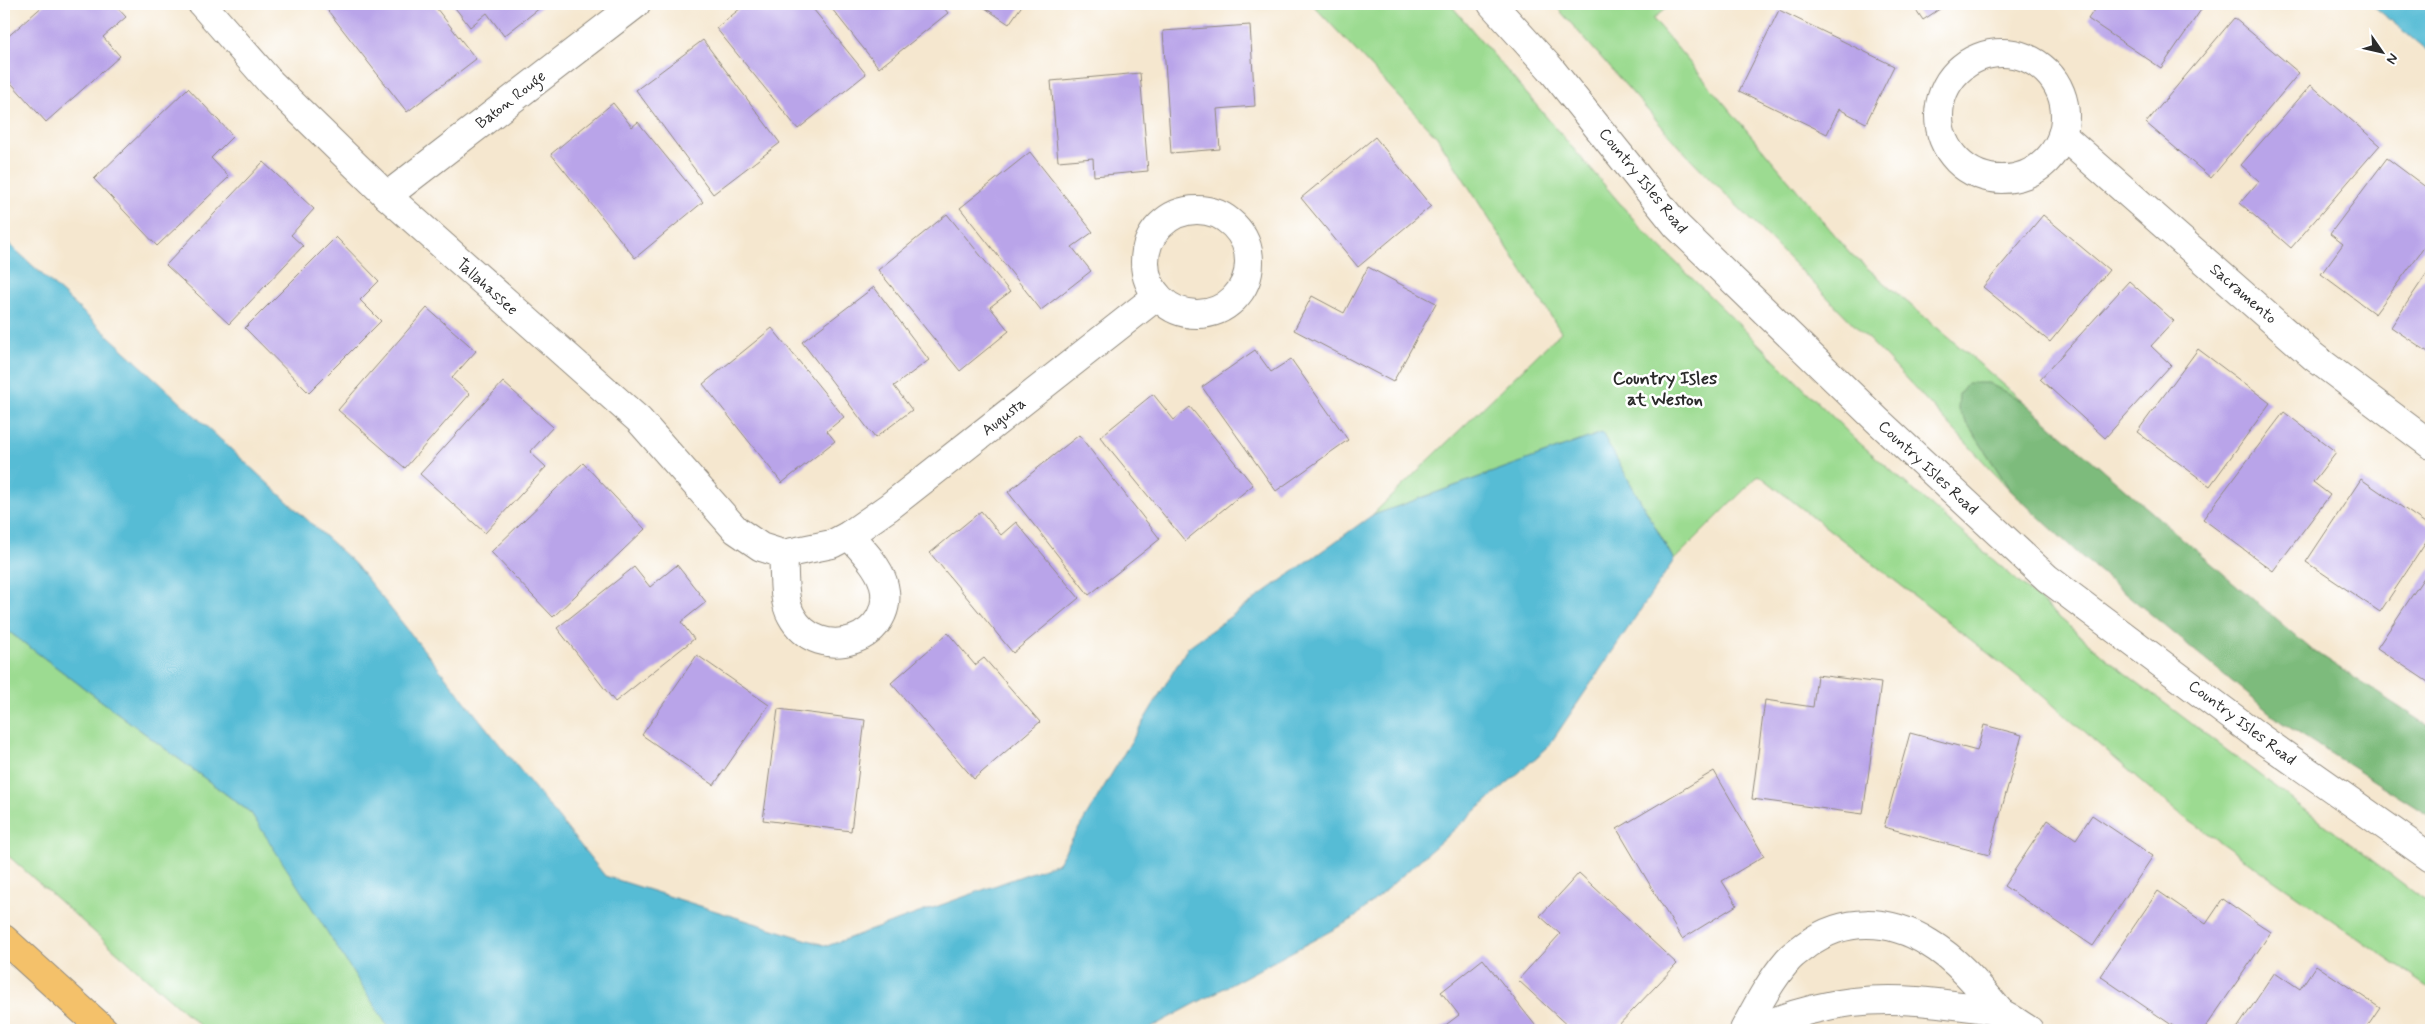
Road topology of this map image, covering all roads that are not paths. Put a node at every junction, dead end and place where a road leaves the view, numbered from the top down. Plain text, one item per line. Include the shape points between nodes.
1 (202, 4) edge
2 (636, 4) edge
3 (1492, 4) edge
4 (2062, 135) junction
5 (387, 196) junction
6 (1157, 296) dead end
7 (2431, 445) edge
8 (849, 535) junction
9 (784, 554) junction
10 (2431, 858) edge
11 (4, 939) edge
12 (2002, 1014) junction
13 (104, 1030) edge
14 (1744, 1030) edge
15 (1753, 1030) edge
16 (2028, 1030) edge

1 - 5 street, Tallahassee via 271,83
2 - 5 street, Baton Rouge
3 - 10 street, Country Isles Road via 1550,68 1677,226 1877,420 2047,578 2259,737
4 - 4 street via 2065,116 2053,78 2039,64 2021,55 2001,52 1982,55 1964,64 1950,79 1941,96 1938,118 1941,133 1954,159 1972,172 1993,179 2015,178 2035,170 2052,155
4 - 7 street, Sacramento via 2314,357
5 - 9 street, Tallahassee via 639,420 736,530 761,547
6 - 8 street, Augusta
8 - 9 street, Tallahassee via 832,544
8 - 9 street via 873,562 882,581 885,598 880,616 867,632 847,643 830,644 814,638 800,628 790,614
11 - 13 main road
12 - 14 street via 1966,973 1930,943 1895,927 1853,924 1830,930 1789,958
12 - 15 street via 1940,1003 1889,999 1844,1002 1807,1010
12 - 16 street

